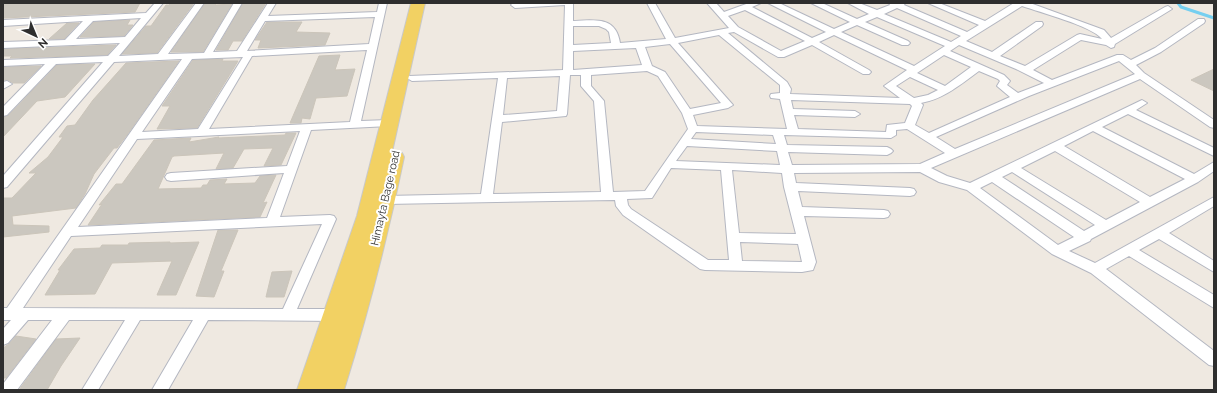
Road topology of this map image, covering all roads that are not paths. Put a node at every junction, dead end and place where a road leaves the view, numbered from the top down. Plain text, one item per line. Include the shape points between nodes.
1 (159, 3) edge
2 (200, 3) edge
3 (238, 3) edge
4 (272, 3) edge
5 (383, 3) edge
6 (418, 3) edge
7 (428, 3) edge
8 (562, 3) edge
9 (569, 3) edge
10 (651, 3) edge
11 (711, 3) edge
12 (757, 3) edge
13 (772, 3) edge
14 (815, 3) edge
15 (852, 3) edge
16 (932, 3) edge
17 (1021, 3) edge
18 (897, 4) edge
19 (515, 5) dead end
20 (746, 7) junction
21 (1168, 9) dead end
22 (380, 14) junction
23 (876, 14) junction
24 (150, 15) junction
25 (722, 15) junction
26 (91, 18) junction
27 (262, 19) junction
28 (1200, 21) dead end
29 (858, 22) junction
30 (3, 23) edge
31 (569, 24) junction
32 (1039, 24) dead end
33 (986, 25) junction
34 (735, 29) junction
35 (721, 32) junction
36 (833, 32) junction
37 (968, 36) junction
38 (126, 40) junction
39 (672, 41) junction
40 (68, 42) junction
41 (811, 42) junction
42 (905, 42) dead end
43 (1110, 43) junction
44 (3, 45) edge
45 (640, 45) junction
46 (616, 46) junction
47 (373, 47) junction
48 (951, 47) junction
49 (568, 48) junction
50 (245, 54) junction
51 (206, 55) junction
52 (189, 56) junction
53 (993, 56) junction
54 (161, 57) junction
55 (1120, 57) junction
56 (110, 59) junction
57 (54, 61) junction
58 (3, 63) edge
59 (1130, 64) junction
60 (978, 67) junction
61 (648, 68) junction
62 (1026, 70) junction
63 (566, 72) junction
64 (586, 72) junction
65 (866, 72) dead end
66 (912, 72) junction
67 (503, 74) junction
68 (1141, 76) junction
69 (412, 78) junction
70 (1053, 84) junction
71 (944, 90) junction
72 (780, 96) junction
73 (1018, 98) junction
74 (850, 99) junction
75 (911, 101) junction
76 (1142, 103) dead end
77 (1128, 110) junction
78 (789, 112) junction
79 (3, 113) edge
80 (687, 113) junction
81 (855, 114) junction
82 (497, 119) junction
83 (390, 123) junction
84 (355, 124) junction
85 (1214, 125) edge
86 (307, 126) junction
87 (908, 126) junction
88 (1093, 127) junction
89 (693, 129) junction
90 (778, 131) junction
91 (202, 132) junction
92 (793, 132) junction
93 (860, 134) junction
94 (133, 136) junction
95 (928, 137) junction
96 (683, 142) junction
97 (1055, 146) junction
98 (781, 148) junction
99 (887, 151) dead end
100 (1214, 152) edge
101 (954, 153) junction
102 (668, 164) junction
103 (726, 166) junction
104 (1214, 166) edge
105 (1012, 167) junction
106 (922, 168) junction
107 (292, 169) junction
108 (786, 169) junction
109 (171, 177) dead end
110 (993, 177) junction
111 (1194, 179) junction
112 (3, 184) edge
113 (790, 187) junction
114 (971, 187) junction
115 (910, 192) dead end
116 (607, 196) junction
117 (620, 196) junction
118 (486, 198) junction
119 (386, 200) junction
120 (1149, 202) junction
121 (1213, 202) edge
122 (796, 211) junction
123 (884, 214) dead end
124 (272, 222) junction
125 (1106, 226) junction
126 (67, 232) junction
127 (1159, 233) junction
128 (733, 237) junction
129 (1085, 238) junction
130 (803, 239) junction
131 (1129, 250) junction
132 (1057, 251) junction
133 (736, 266) junction
134 (1214, 267) edge
135 (1096, 269) junction
136 (1214, 302) edge
137 (13, 314) edge
138 (65, 314) junction
139 (136, 315) junction
140 (204, 315) junction
141 (287, 315) junction
142 (345, 315) junction
143 (3, 338) edge
144 (1214, 360) edge
145 (8, 390) edge
146 (90, 390) edge
147 (160, 390) edge
148 (310, 390) edge
149 (331, 390) edge

1 - 24 street
2 - 54 street
3 - 51 street
4 - 27 street
5 - 22 street
6 - 83 main road
7 - 69 main road, Himayta Bage road
8 - 19 street
9 - 31 street
10 - 39 street
11 - 25 street
12 - 20 street
13 - 36 street
14 - 29 street
15 - 23 street
16 - 33 street
17 - 33 street
17 - 43 street via 1095,29
18 - 23 street
18 - 37 street
20 - 25 street
20 - 41 street
21 - 43 street
22 - 27 street
22 - 47 street
23 - 29 street
23 - 48 street
24 - 26 street
24 - 38 street
25 - 34 street
26 - 30 street
26 - 40 street
27 - 50 street
28 - 59 street via 1158,50
29 - 36 street
29 - 42 street
31 - 46 street via 607,25 613,30
31 - 49 street
32 - 53 street
33 - 37 street
34 - 35 street
34 - 41 street via 781,55
35 - 39 street
35 - 72 street via 784,84 786,89
36 - 41 street
36 - 66 street
37 - 48 street
38 - 40 street
38 - 56 street
39 - 45 street
39 - 80 street via 728,105
40 - 44 street
41 - 65 street
43 - 55 street
43 - 62 street via 1080,37
45 - 46 street
45 - 61 street
46 - 49 street
47 - 50 street
47 - 84 street
48 - 53 street
48 - 60 street
48 - 66 street
49 - 63 street
50 - 51 street
50 - 91 street
51 - 52 street
52 - 54 street
52 - 94 street
53 - 62 street
54 - 56 street
55 - 59 street
55 - 70 street
56 - 57 street
56 - 112 street
57 - 58 street
57 - 79 street
59 - 68 street
60 - 71 street
60 - 73 street via 1004,79 1002,86
61 - 64 street
61 - 80 street via 658,71 665,77
62 - 70 street
63 - 64 street
63 - 67 street
63 - 82 street via 562,114
64 - 116 street via 586,85 599,101
66 - 71 street
66 - 75 street via 889,86
67 - 69 street
67 - 82 street
68 - 85 street
68 - 101 street
69 - 119 main road, Himayta Bage road
70 - 73 street
71 - 75 street via 931,98
72 - 74 street
72 - 78 street
73 - 95 street
74 - 75 street
74 - 81 street
75 - 87 street via 918,105
76 - 77 street
77 - 88 street
77 - 100 street
78 - 81 street
78 - 92 street
80 - 89 street
81 - 93 street
82 - 118 street
83 - 84 street
83 - 142 main road
84 - 86 street
86 - 91 street
86 - 107 street
87 - 93 street via 891,126 890,135
87 - 95 street
88 - 97 street
88 - 111 street
89 - 90 street
89 - 96 street
90 - 92 street
90 - 98 street
91 - 94 street
92 - 93 street
94 - 126 street
95 - 101 street
96 - 98 street
96 - 102 street
97 - 105 street
97 - 120 street
98 - 99 street
98 - 108 street
101 - 106 street
102 - 103 street
102 - 117 street via 648,195
103 - 108 street
103 - 128 street
104 - 111 street
105 - 110 street
105 - 125 street
106 - 108 street
106 - 114 street via 943,179
107 - 109 street
107 - 124 street
108 - 113 street
110 - 114 street
110 - 129 street
111 - 120 street
113 - 115 street
113 - 122 street
114 - 132 street
116 - 117 street
116 - 118 street
117 - 133 street via 626,212 698,262 710,266
118 - 119 street
119 - 142 main road, Himayta Bage road
120 - 125 street
121 - 127 street
122 - 123 street
122 - 130 street
124 - 126 street
124 - 141 street via 330,219
125 - 129 street
126 - 137 street
127 - 131 street
127 - 134 street
128 - 130 street
128 - 133 street
129 - 132 street
130 - 133 street via 808,266
131 - 135 street
131 - 136 street
132 - 135 street
135 - 144 street
137 - 138 street
137 - 143 street
138 - 139 street
138 - 145 street
139 - 140 street
139 - 146 street
140 - 141 street
140 - 147 street
141 - 142 street
142 - 148 main road
142 - 149 main road, Himayta Bage road

